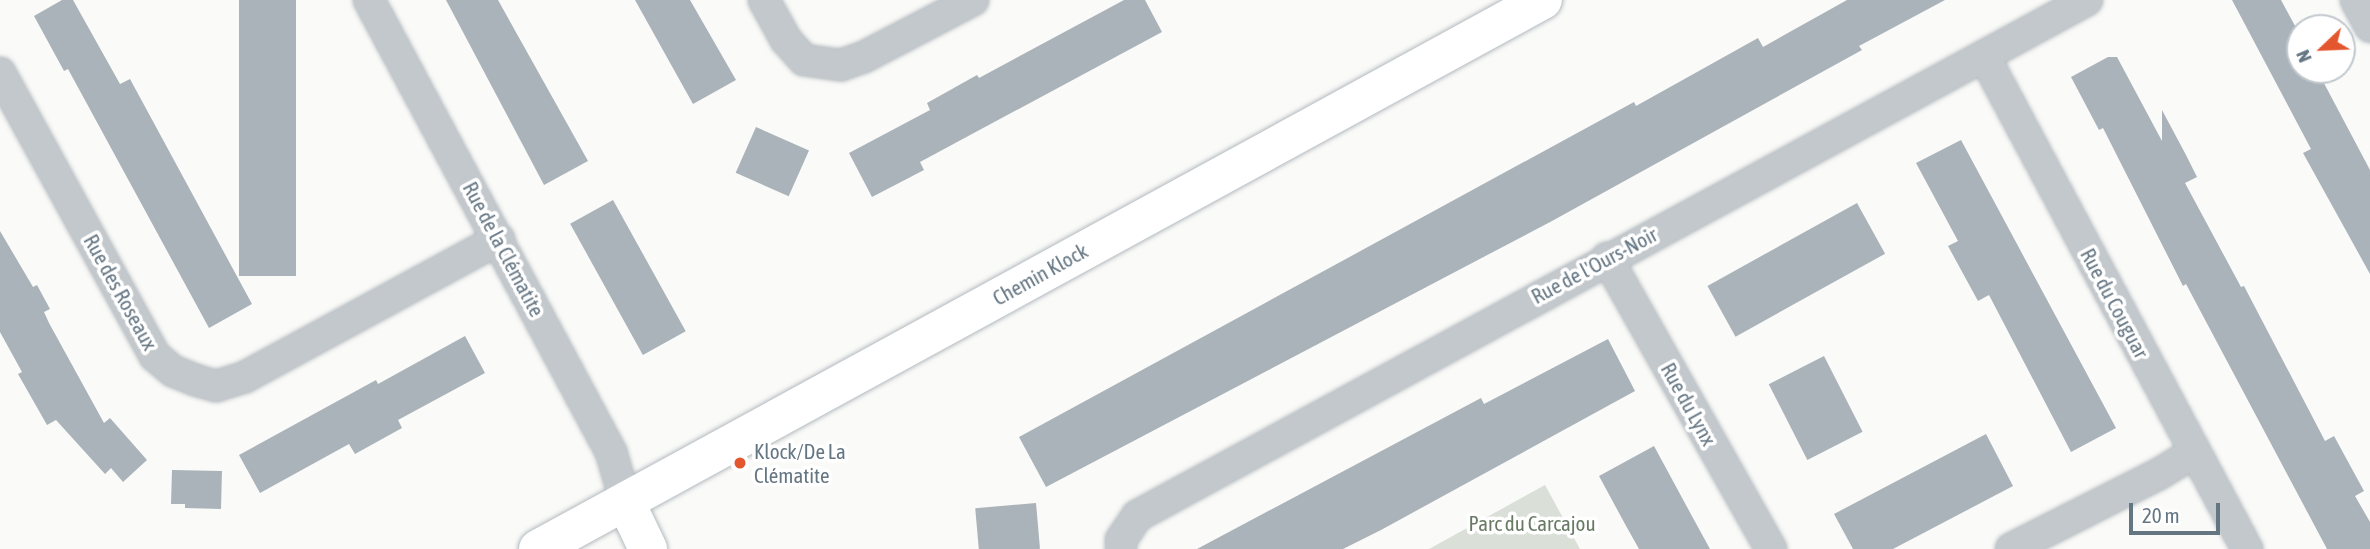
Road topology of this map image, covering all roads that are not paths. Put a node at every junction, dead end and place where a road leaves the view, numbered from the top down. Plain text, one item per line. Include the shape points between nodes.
1 (369, 0) edge
2 (764, 0) edge
3 (973, 0) edge
4 (1543, 0) edge
5 (2087, 0) edge
6 (2356, 0) edge
7 (2370, 26) edge
8 (1984, 56) junction
9 (0, 73) edge
10 (499, 239) junction
11 (1606, 258) junction
12 (2195, 452) junction
13 (626, 503) junction
14 (538, 549) edge
15 (648, 549) edge
16 (1121, 549) edge
17 (1771, 549) edge
18 (2011, 549) edge
19 (2247, 549) edge

1 - 10 street, Rue de la Clématite
2 - 3 street via 786,40 804,60 841,65
4 - 13 main road, Chemin Klock
5 - 8 street, Rue de l'Ours-Noir
6 - 7 street
8 - 11 street, Rue de l'Ours-Noir
8 - 12 street, Rue du Couguar
9 - 10 street, Rue des Roseaux via 155,356 173,371 195,380 216,386 245,377
10 - 13 street, Rue de la Clématite via 611,452
11 - 16 street, Rue de l'Ours-Noir via 1137,516 1121,540
11 - 17 street, Rue du Lynx
12 - 18 street
12 - 19 street, Rue du Couguar
13 - 14 main road, Chemin Klock
13 - 15 main road

